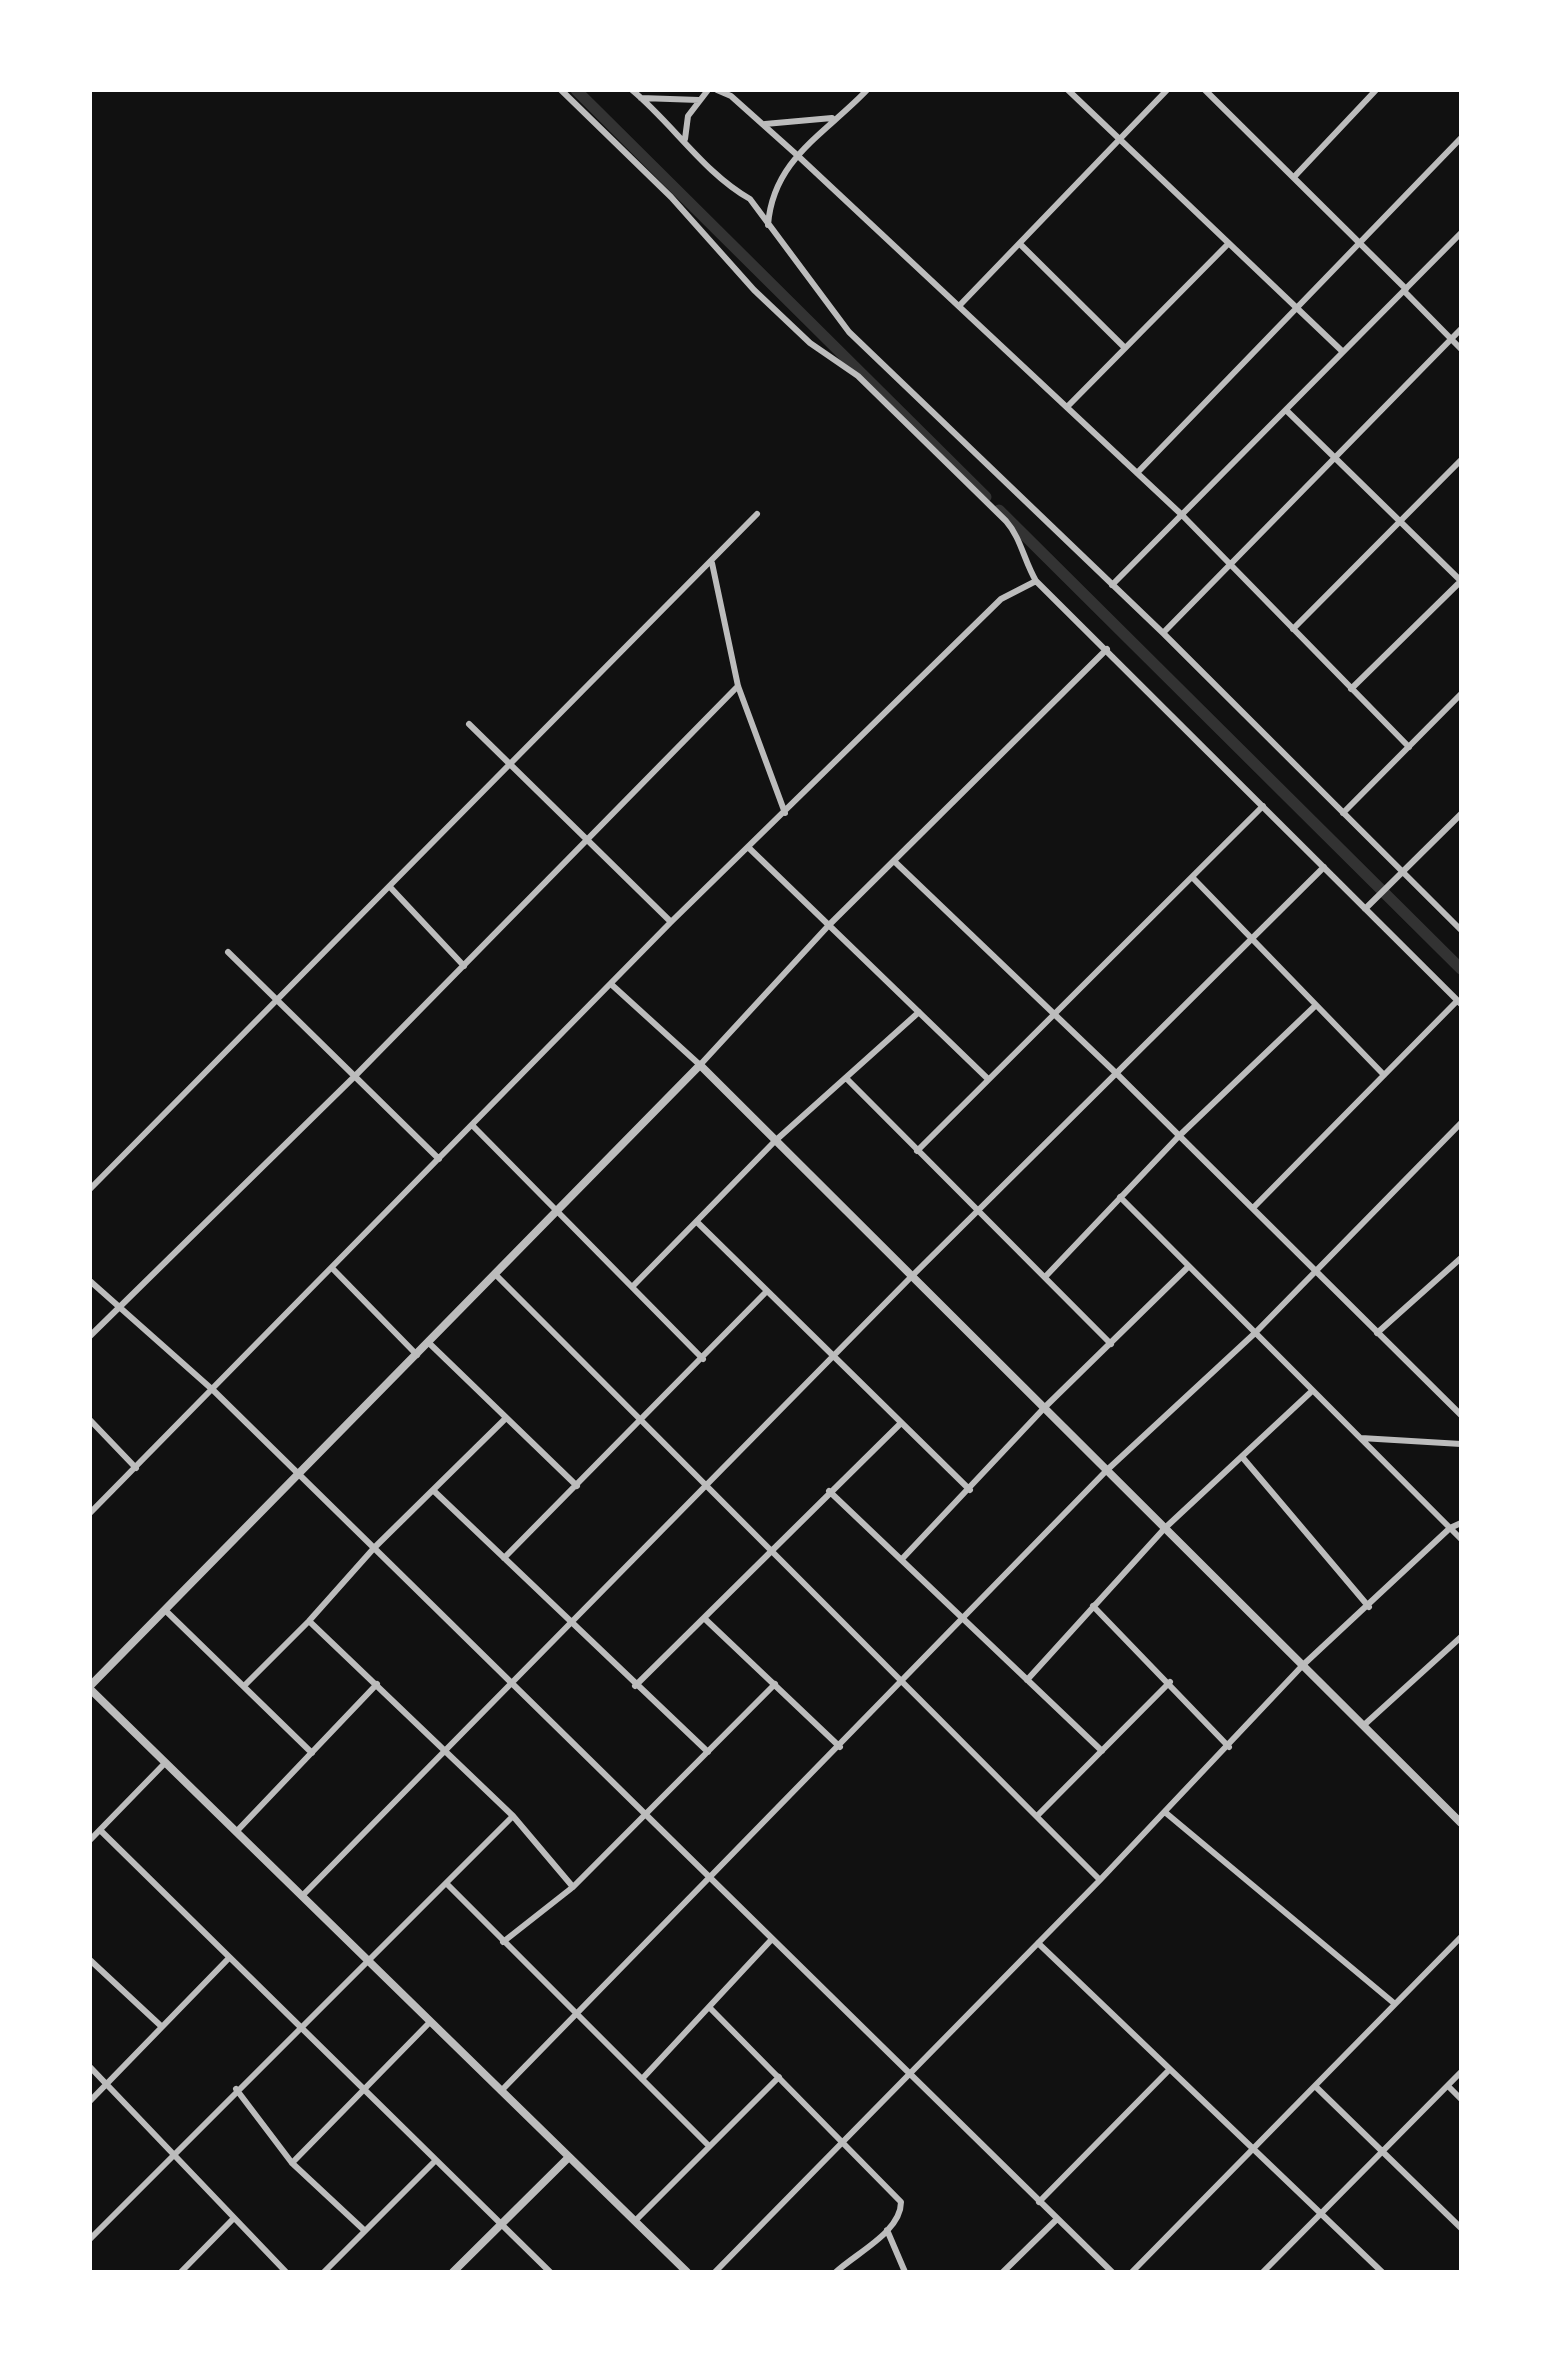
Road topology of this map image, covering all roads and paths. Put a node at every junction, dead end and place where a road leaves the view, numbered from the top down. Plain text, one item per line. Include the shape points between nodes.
1 (561, 90) edge
2 (632, 90) edge
3 (708, 90) edge
4 (717, 90) edge
5 (867, 90) edge
6 (1068, 90) edge
7 (1168, 90) edge
8 (1205, 90) edge
9 (1376, 90) edge
10 (734, 93) edge
11 (667, 94) edge
12 (642, 98) junction
13 (699, 100) junction
14 (834, 118) junction
15 (764, 124) junction
16 (1118, 138) junction
17 (1461, 138) edge
18 (685, 139) junction
19 (797, 154) junction
20 (1294, 177) junction
21 (768, 225) junction
22 (1461, 233) edge
23 (1360, 241) junction
24 (1020, 244) junction
25 (1228, 244) junction
26 (1405, 290) junction
27 (959, 306) junction
28 (1294, 308) junction
29 (1461, 329) edge
30 (1451, 339) junction
31 (1125, 348) junction
32 (1461, 348) edge
33 (1344, 352) junction
34 (1067, 407) junction
35 (1286, 410) junction
36 (1337, 457) junction
37 (1460, 463) edge
38 (1137, 473) junction
39 (758, 514) dead end
40 (1182, 515) junction
41 (1400, 520) junction
42 (712, 562) junction
43 (1231, 565) junction
44 (1036, 581) junction
45 (1461, 581) edge
46 (1112, 585) junction
47 (1293, 628) junction
48 (1163, 633) junction
49 (1107, 649) junction
50 (738, 686) junction
51 (1352, 688) junction
52 (1461, 694) edge
53 (469, 724) dead end
54 (1409, 747) junction
55 (510, 766) junction
56 (1263, 806) junction
57 (784, 813) junction
58 (1343, 813) junction
59 (1461, 814) edge
60 (586, 839) junction
61 (749, 848) junction
62 (894, 861) junction
63 (1324, 868) junction
64 (1403, 873) junction
65 (1193, 878) junction
66 (390, 887) junction
67 (1365, 909) junction
68 (670, 922) junction
69 (829, 926) junction
70 (1461, 930) edge
71 (1254, 941) junction
72 (228, 952) dead end
73 (464, 966) junction
74 (612, 985) junction
75 (279, 1002) junction
76 (1459, 1002) edge
77 (1315, 1006) junction
78 (919, 1012) junction
79 (1053, 1013) junction
80 (700, 1065) junction
81 (1118, 1075) junction
82 (1384, 1075) junction
83 (355, 1076) junction
84 (847, 1079) junction
85 (988, 1080) junction
86 (1461, 1123) edge
87 (472, 1125) junction
88 (1178, 1136) junction
89 (775, 1141) junction
90 (917, 1151) junction
91 (439, 1158) junction
92 (90, 1189) edge
93 (1120, 1197) junction
94 (1253, 1208) junction
95 (559, 1212) junction
96 (981, 1212) junction
97 (697, 1222) junction
98 (1461, 1258) edge
99 (1188, 1267) junction
100 (332, 1268) junction
101 (1315, 1270) junction
102 (496, 1275) junction
103 (912, 1276) junction
104 (1046, 1276) junction
105 (90, 1281) edge
106 (633, 1286) junction
107 (767, 1291) junction
108 (119, 1310) junction
109 (1255, 1333) junction
110 (1377, 1333) junction
111 (90, 1336) edge
112 (429, 1343) junction
113 (1112, 1344) junction
114 (417, 1355) junction
115 (836, 1357) junction
116 (703, 1359) junction
117 (214, 1390) junction
118 (1312, 1390) junction
119 (1044, 1408) junction
120 (1461, 1415) edge
121 (505, 1419) junction
122 (90, 1420) edge
123 (642, 1420) junction
124 (900, 1424) junction
125 (1360, 1438) junction
126 (1461, 1444) edge
127 (1243, 1458) junction
128 (136, 1468) junction
129 (1107, 1470) junction
130 (300, 1474) junction
131 (576, 1486) junction
132 (708, 1488) junction
133 (970, 1490) junction
134 (828, 1491) junction
135 (436, 1492) junction
136 (90, 1513) edge
137 (1461, 1523) edge
138 (1165, 1528) junction
139 (1450, 1528) junction
140 (1461, 1539) edge
141 (374, 1548) junction
142 (770, 1550) junction
143 (504, 1558) junction
144 (902, 1558) junction
145 (1094, 1606) junction
146 (1370, 1607) junction
147 (165, 1610) junction
148 (704, 1618) junction
149 (965, 1620) junction
150 (309, 1622) junction
151 (574, 1624) junction
152 (1461, 1637) edge
153 (1303, 1665) junction
154 (1027, 1680) junction
155 (510, 1682) junction
156 (1170, 1682) junction
157 (377, 1684) junction
158 (775, 1684) junction
159 (902, 1685) junction
160 (244, 1686) junction
161 (636, 1686) junction
162 (90, 1687) edge
163 (1364, 1725) junction
164 (840, 1747) junction
165 (1229, 1747) junction
166 (444, 1751) junction
167 (1102, 1751) junction
168 (708, 1752) junction
169 (312, 1753) junction
170 (166, 1763) junction
171 (1166, 1812) junction
172 (645, 1815) junction
173 (513, 1816) junction
174 (1037, 1816) junction
175 (1461, 1822) edge
176 (100, 1830) junction
177 (236, 1832) junction
178 (90, 1840) edge
179 (708, 1876) junction
180 (1100, 1880) junction
181 (447, 1884) junction
182 (573, 1887) junction
183 (302, 1896) junction
184 (1461, 1937) edge
185 (772, 1939) junction
186 (503, 1942) junction
187 (1038, 1943) junction
188 (228, 1959) junction
189 (366, 1959) junction
190 (90, 1960) edge
191 (1395, 2004) junction
192 (711, 2009) junction
193 (574, 2013) junction
194 (430, 2022) junction
195 (161, 2026) junction
196 (298, 2027) junction
197 (90, 2067) edge
198 (1169, 2070) junction
199 (908, 2072) junction
200 (1461, 2072) edge
201 (779, 2076) junction
202 (642, 2079) junction
203 (106, 2083) junction
204 (1315, 2086) junction
205 (1448, 2086) junction
206 (236, 2089) junction
207 (363, 2090) junction
208 (501, 2090) junction
209 (1461, 2099) edge
210 (90, 2101) edge
211 (844, 2140) junction
212 (708, 2144) junction
213 (1255, 2147) junction
214 (1383, 2151) junction
215 (171, 2156) junction
216 (568, 2156) junction
217 (435, 2161) junction
218 (292, 2162) junction
219 (1039, 2202) junction
220 (1322, 2213) junction
221 (233, 2219) junction
222 (1057, 2220) junction
223 (635, 2221) junction
224 (501, 2224) junction
225 (1461, 2228) edge
226 (888, 2230) junction
227 (365, 2231) junction
228 (90, 2239) edge
229 (181, 2272) edge
230 (286, 2272) edge
231 (324, 2272) edge
232 (452, 2272) edge
233 (550, 2272) edge
234 (687, 2272) edge
235 (715, 2272) edge
236 (836, 2272) edge
237 (905, 2272) edge
238 (1002, 2272) edge
239 (1112, 2272) edge
240 (1132, 2272) edge
241 (1263, 2272) edge
242 (1382, 2272) edge

1 - 44 street via 754,290 858,376 1006,521
2 - 12 street
3 - 13 street
4 - 10 street
5 - 14 street
6 - 16 street
7 - 16 street
8 - 20 street
9 - 20 street
10 - 15 street
11 - 12 street
11 - 13 street
12 - 18 street
13 - 18 street
14 - 15 street
14 - 19 street
15 - 19 street
16 - 24 street
16 - 25 street
17 - 23 street
18 - 21 street via 726,186 750,199
19 - 21 street via 774,188
19 - 27 street
20 - 23 street
21 - 46 street via 849,332
22 - 26 street
23 - 26 street
23 - 28 street
24 - 27 street
24 - 31 street
25 - 28 street
25 - 31 street
26 - 30 street
26 - 33 street
27 - 34 street
28 - 33 street
28 - 38 street
29 - 30 street
30 - 32 street
30 - 36 street
31 - 34 street
33 - 35 street
34 - 38 street
35 - 36 street
35 - 40 street
36 - 41 street
36 - 43 street
37 - 41 street
38 - 40 street
39 - 42 street
40 - 43 street
40 - 46 street
41 - 45 street
41 - 47 street
42 - 50 street
42 - 55 street
43 - 47 street
43 - 48 street
44 - 49 street
44 - 57 street via 1001,599
45 - 51 street
46 - 48 street
47 - 51 street
48 - 58 street
49 - 56 street
49 - 62 street
50 - 57 street
50 - 60 street
51 - 54 street
52 - 54 street
53 - 55 street
54 - 58 street
55 - 60 street
55 - 66 street
56 - 63 street
56 - 65 street
57 - 61 street
58 - 64 street
59 - 64 street
60 - 68 street
60 - 73 street
61 - 68 street
61 - 69 street
62 - 69 street
62 - 79 street
63 - 67 street
63 - 71 street
64 - 67 street
64 - 70 street
65 - 71 street
65 - 79 street
66 - 73 street
66 - 75 street
67 - 76 street
68 - 74 street
69 - 78 street
69 - 80 street
71 - 77 street
71 - 81 street
72 - 75 street
73 - 83 street
74 - 80 street
74 - 87 street
75 - 83 street
75 - 92 street
76 - 82 street
77 - 82 street
77 - 88 street
78 - 84 street
78 - 85 street
79 - 81 street
79 - 85 street
80 - 89 street
80 - 95 street
81 - 88 street
81 - 96 street
82 - 94 street
83 - 91 street
83 - 108 street
84 - 89 street
84 - 90 street
85 - 90 street
86 - 101 street
87 - 91 street
87 - 95 street
88 - 93 street
88 - 94 street
89 - 97 street
89 - 103 street
90 - 96 street
91 - 100 street
93 - 99 street
93 - 104 street
94 - 101 street
95 - 102 street
95 - 106 street
96 - 103 street
96 - 104 street
97 - 106 street
97 - 107 street
98 - 110 street
99 - 109 street
99 - 113 street
100 - 114 street
100 - 117 street
101 - 109 street
101 - 110 street
102 - 112 street
102 - 123 street
103 - 115 street
103 - 119 street
104 - 113 street
105 - 108 street
106 - 116 street
107 - 115 street
107 - 116 street
108 - 111 street
108 - 117 street
109 - 118 street
109 - 129 street
110 - 120 street
112 - 114 street
112 - 121 street
113 - 119 street
114 - 130 street
115 - 124 street
115 - 132 street
116 - 123 street
117 - 128 street
117 - 130 street
118 - 125 street
118 - 127 street
119 - 129 street
119 - 133 street
121 - 131 street
121 - 135 street
122 - 128 street
123 - 131 street
123 - 132 street
124 - 133 street
124 - 134 street
125 - 126 street
125 - 139 street
127 - 138 street
127 - 146 street
128 - 136 street
129 - 138 street
129 - 149 street
130 - 141 street
130 - 147 street
131 - 143 street
132 - 142 street
132 - 151 street
133 - 144 street
134 - 142 street
134 - 144 street
135 - 141 street
135 - 143 street
137 - 139 street
138 - 145 street
138 - 153 street
139 - 140 street
139 - 146 street
141 - 150 street
141 - 155 street
142 - 148 street
142 - 159 street
143 - 151 street
144 - 149 street
145 - 154 street
145 - 156 street
146 - 153 street
147 - 160 street
147 - 162 street
148 - 158 street
148 - 161 street
149 - 154 street
149 - 159 street
150 - 157 street
150 - 160 street
151 - 155 street
151 - 161 street
152 - 163 street
153 - 163 street
153 - 165 street
154 - 167 street
155 - 166 street
155 - 172 street
156 - 165 street
156 - 167 street
157 - 166 street
157 - 169 street
158 - 164 street
158 - 168 street
159 - 164 street
159 - 174 street
160 - 169 street
161 - 168 street
162 - 170 street
163 - 175 street
164 - 179 street
165 - 171 street
166 - 173 street
166 - 183 street
167 - 174 street
168 - 172 street
169 - 177 street
170 - 176 street
170 - 177 street
171 - 180 street
171 - 191 street
172 - 179 street
172 - 182 street
173 - 181 street
173 - 182 street
174 - 180 street
176 - 178 street
176 - 188 street
177 - 183 street
179 - 185 street
179 - 193 street
180 - 187 street
181 - 186 street
181 - 189 street
182 - 186 street
183 - 189 street
184 - 191 street
185 - 192 street
185 - 199 street
186 - 193 street
187 - 198 street
187 - 199 street
188 - 195 street
188 - 196 street
189 - 194 street
189 - 196 street
190 - 195 street
191 - 204 street
192 - 201 street
192 - 202 street
193 - 202 street
193 - 208 street
194 - 207 street
194 - 208 street
195 - 203 street
196 - 206 street
196 - 207 street
197 - 203 street
198 - 213 street
198 - 219 street
199 - 211 street
199 - 219 street
200 - 205 street
201 - 211 street
201 - 212 street
202 - 212 street
203 - 210 street
203 - 215 street
204 - 213 street
204 - 214 street
205 - 209 street
205 - 214 street
206 - 215 street
206 - 218 street
207 - 217 street
207 - 218 street
208 - 216 street
211 - 226 street via 901,2202
211 - 235 street
212 - 223 street
213 - 220 street
213 - 240 street
214 - 220 street
214 - 225 street
215 - 221 street
215 - 228 street
216 - 223 street
216 - 224 street
217 - 224 street
217 - 227 street
218 - 227 street
219 - 222 street
220 - 241 street
220 - 242 street
221 - 229 street
221 - 230 street
222 - 238 street
222 - 239 street
223 - 234 street
224 - 232 street
224 - 233 street
226 - 236 street
226 - 237 street
227 - 231 street

